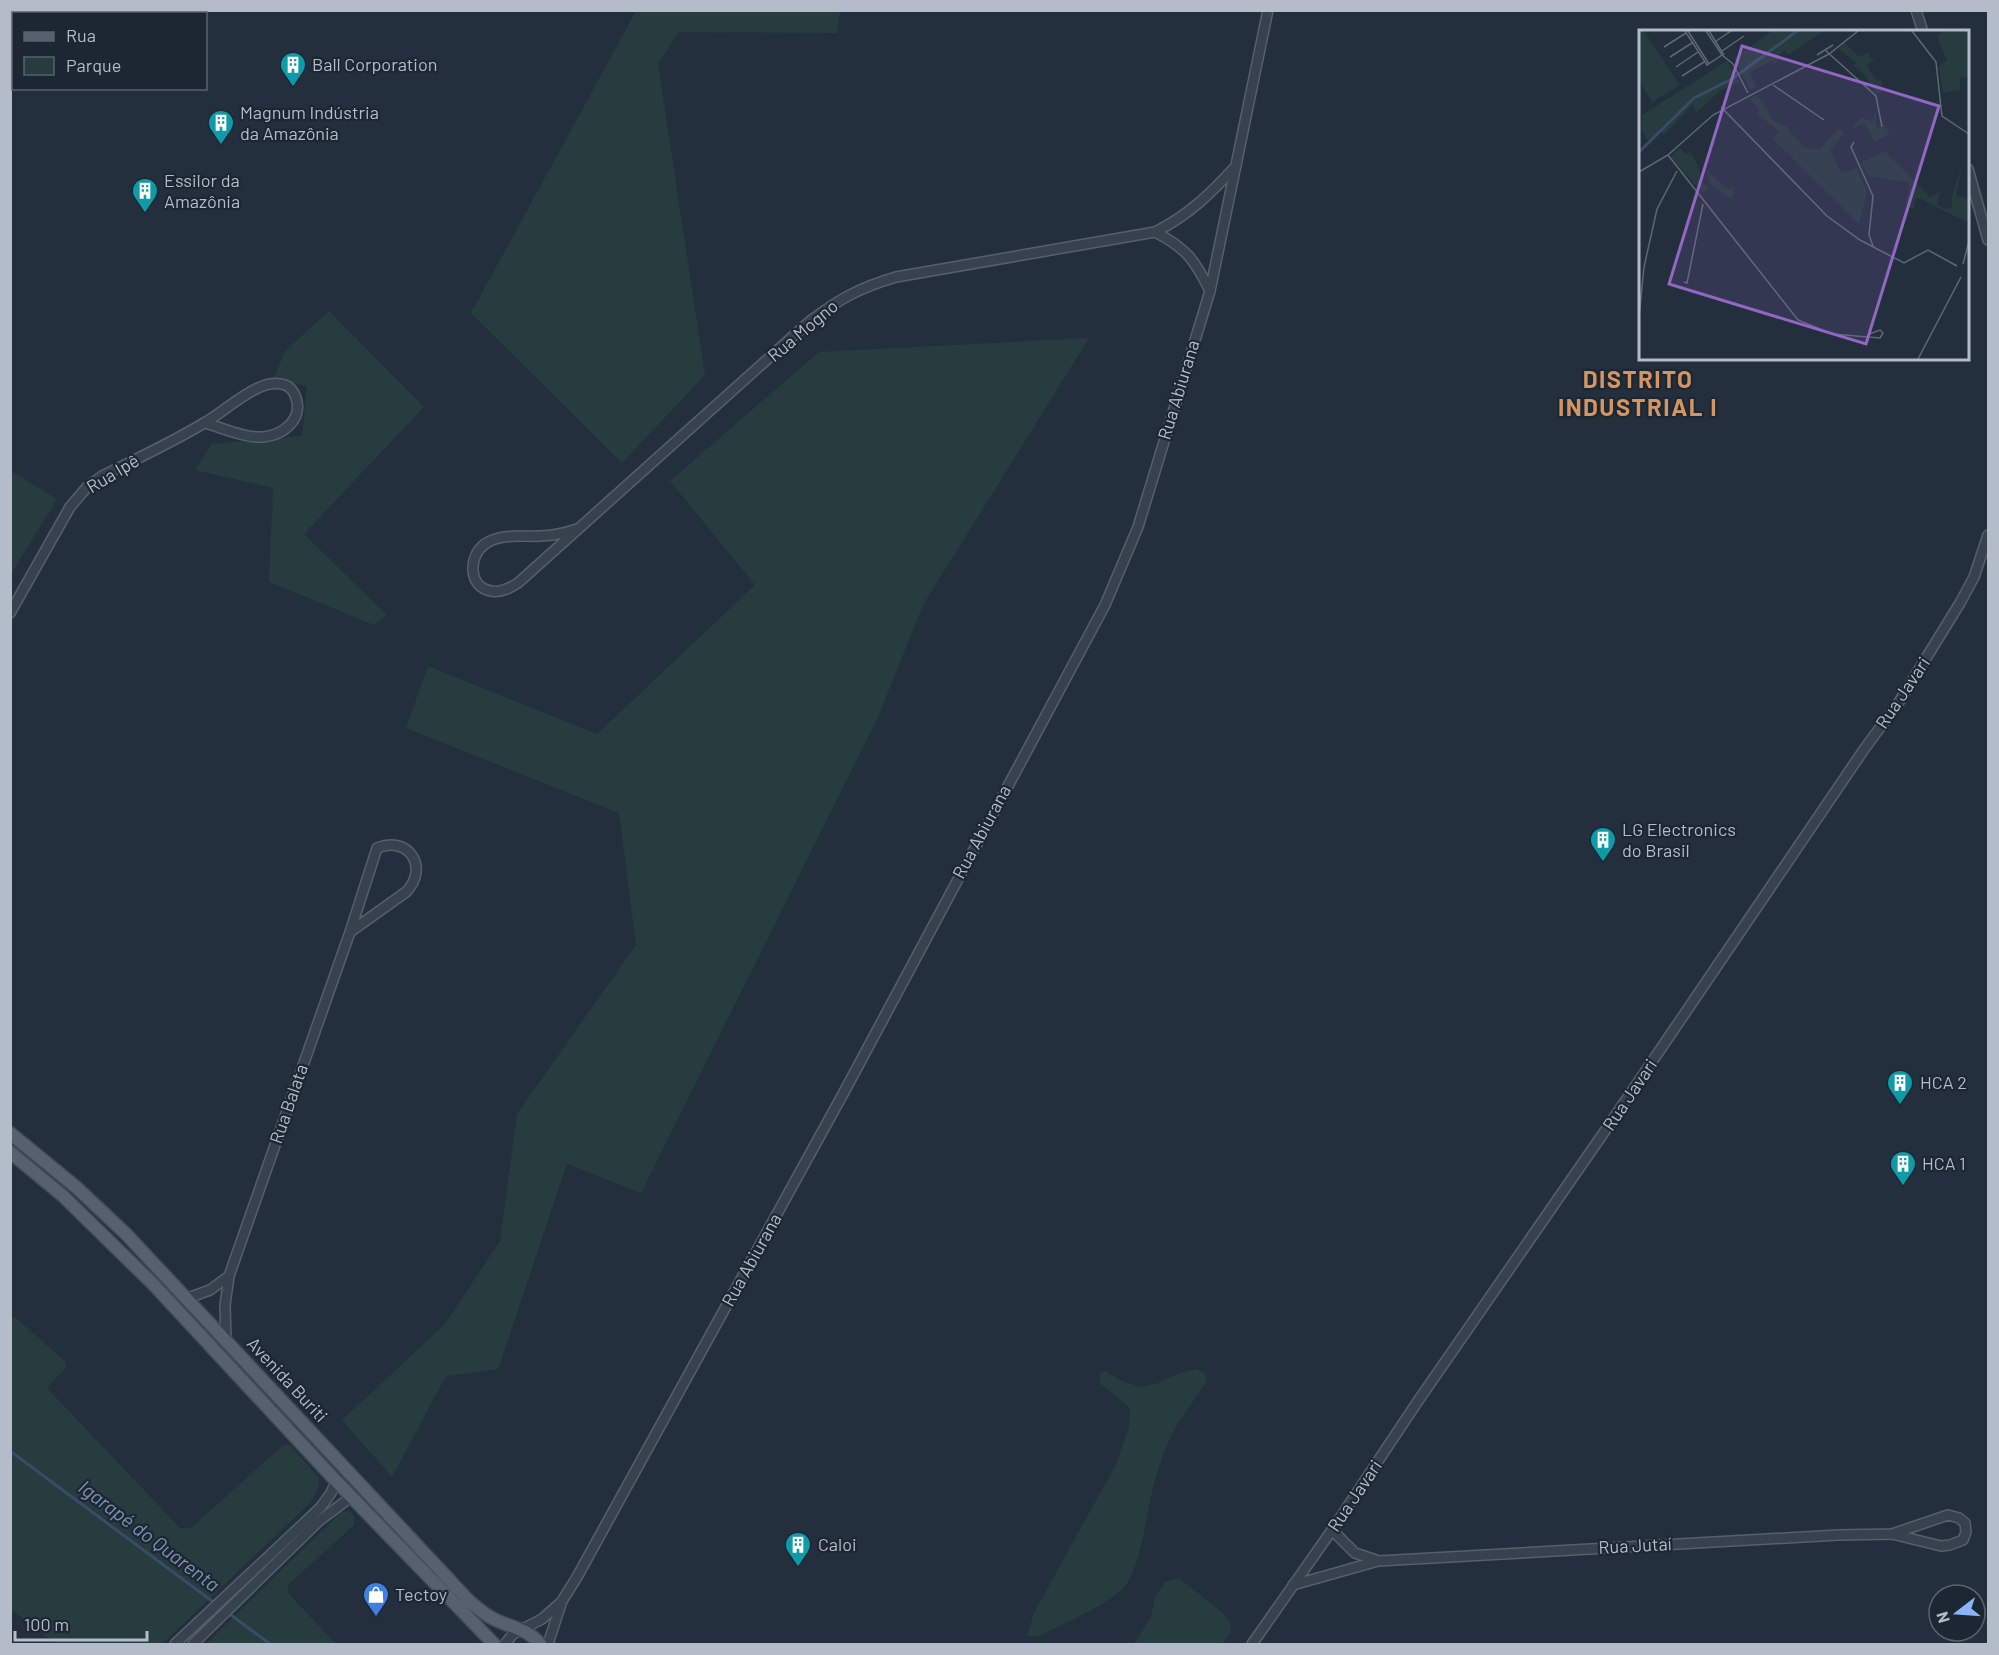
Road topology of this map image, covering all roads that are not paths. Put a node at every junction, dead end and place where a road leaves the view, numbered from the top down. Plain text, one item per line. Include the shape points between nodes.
1 (1268, 10) edge
2 (1916, 10) edge
3 (1922, 30) edge
4 (1237, 166) junction
5 (1969, 172) edge
6 (1155, 232) junction
7 (1989, 240) edge
8 (1210, 291) junction
9 (205, 423) junction
10 (577, 529) junction
11 (1989, 535) edge
12 (10, 613) edge
13 (350, 932) junction
14 (10, 1133) edge
15 (10, 1152) edge
16 (229, 1276) junction
17 (188, 1298) junction
18 (226, 1339) junction
19 (336, 1481) junction
20 (351, 1497) junction
21 (1332, 1530) junction
22 (1892, 1534) junction
23 (1378, 1561) junction
24 (1293, 1585) junction
25 (234, 1596) junction
26 (562, 1601) junction
27 (214, 1616) junction
28 (521, 1629) junction
29 (175, 1644) edge
30 (193, 1644) edge
31 (494, 1644) edge
32 (505, 1644) edge
33 (540, 1644) edge
34 (548, 1644) edge
35 (1252, 1644) edge

1 - 4 street, Rua Abiurana
2 - 3 street
4 - 6 street, Rua Mogno via 1191,211
4 - 8 street, Rua Abiurana
5 - 7 street
6 - 8 street via 1185,250
6 - 10 street, Rua Mogno via 896,277 847,295 810,321
8 - 26 street, Rua Abiurana via 1138,526 1105,605 816,1144
9 - 9 street, Rua Ipê via 238,399 277,383 288,386 298,402 293,422 277,434 265,437
9 - 12 street, Rua Ipê via 87,487 70,507
10 - 10 street, Rua Mogno via 518,584 493,592 477,583 473,561 486,543
11 - 21 street, Rua Javari via 1974,578 1899,702
13 - 13 street, Rua Balata via 377,848 397,845 405,849 417,864 413,884
13 - 16 street, Rua Balata
14 - 17 main road, Avenida Buriti via 101,1210
15 - 19 main road, Avenida Buriti via 63,1196 153,1284
16 - 17 street via 210,1290
16 - 18 street, Rua Balata
17 - 18 main road, Avenida Buriti
18 - 28 main road, Avenida Buriti via 470,1602 496,1620
19 - 20 main road, Avenida Buriti
19 - 25 street via 320,1508
20 - 25 street
20 - 31 main road, Avenida Buriti
21 - 23 street, Rua Jutaí via 1355,1553
21 - 24 street, Rua Javari
22 - 22 street, Rua Jutaí via 1948,1515 1965,1523 1966,1532 1963,1540 1941,1546
22 - 23 street, Rua Jutaí
23 - 24 street, Rua Jutaí
24 - 35 street, Rua Javari
25 - 27 street
26 - 28 street, Rua Abiurana via 542,1619
26 - 34 street, Rua Abiurana
27 - 29 street
27 - 30 street
28 - 32 street, Rua Abiurana
28 - 33 main road, Avenida Buriti

